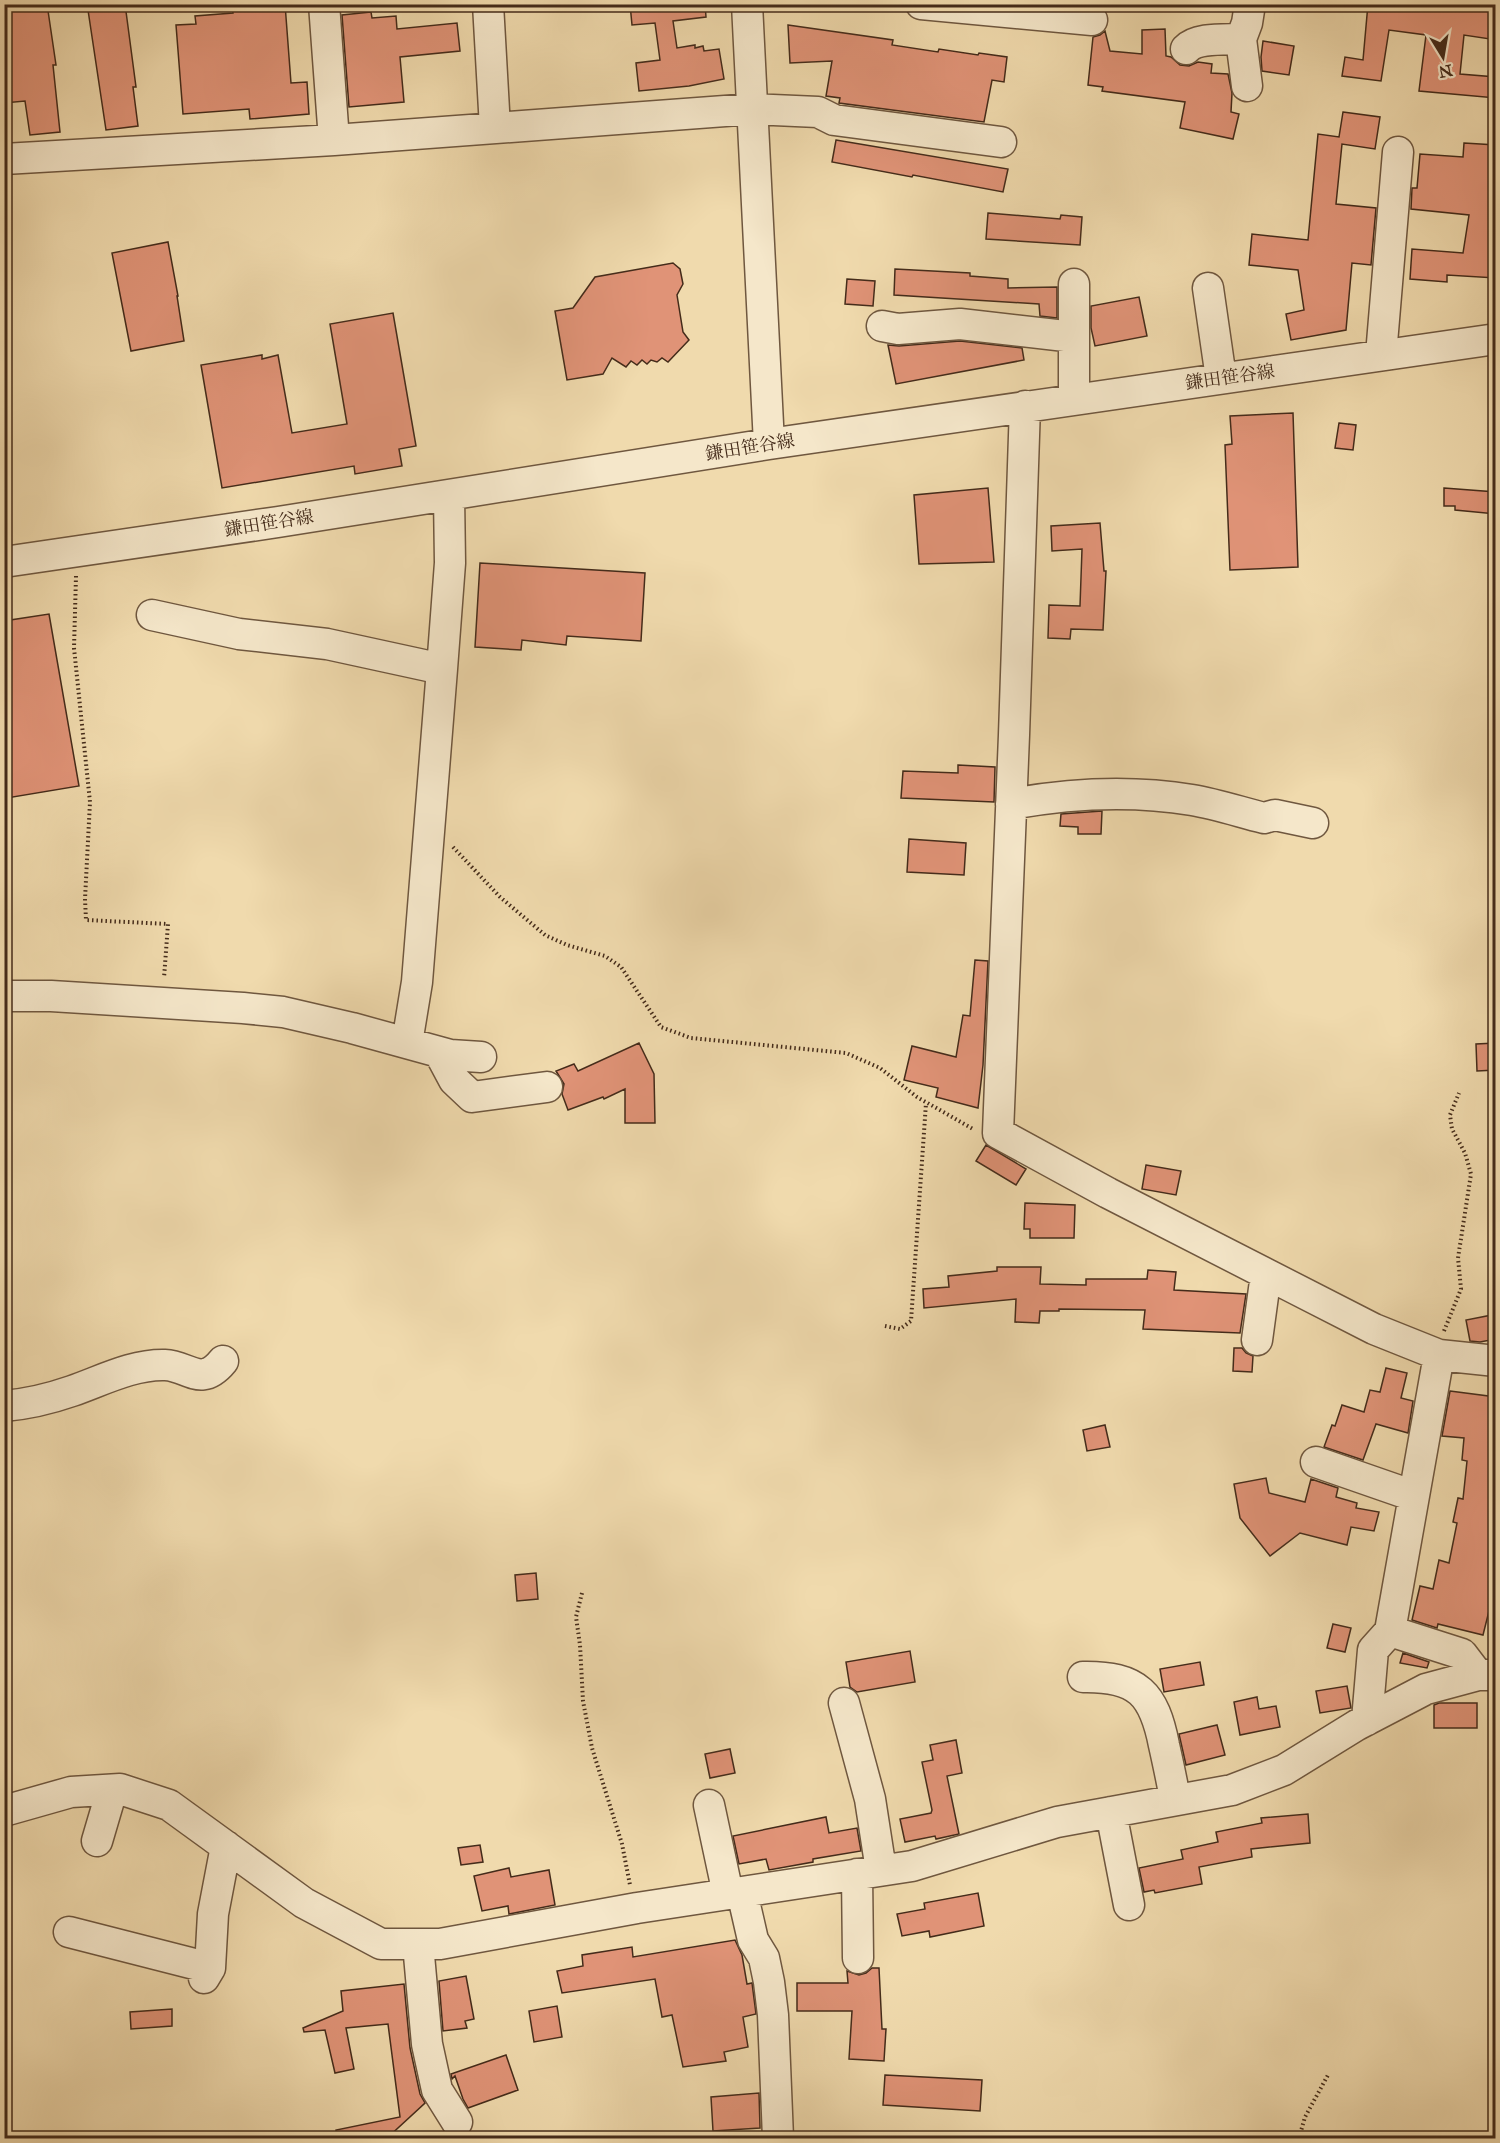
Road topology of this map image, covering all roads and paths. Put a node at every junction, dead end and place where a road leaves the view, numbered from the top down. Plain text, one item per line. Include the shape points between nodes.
1 (324, 4) edge
2 (488, 4) edge
3 (747, 4) edge
4 (921, 4) edge
5 (1250, 4) edge
6 (975, 7) edge
7 (1092, 20) dead end
8 (1241, 39) junction
9 (1186, 49) dead end
10 (1247, 86) dead end
11 (752, 109) junction
12 (495, 128) junction
13 (334, 140) junction
14 (1001, 142) dead end
15 (1398, 152) dead end
16 (4, 159) edge
17 (1074, 284) dead end
18 (1208, 288) dead end
19 (882, 326) dead end
20 (1074, 337) junction
21 (1496, 339) edge
22 (1381, 355) junction
23 (1221, 378) junction
24 (1074, 399) junction
25 (1025, 406) junction
26 (769, 444) junction
27 (449, 495) junction
28 (76, 552) junction
29 (4, 562) edge
30 (152, 615) dead end
31 (442, 669) junction
32 (1011, 804) junction
33 (1313, 823) dead end
34 (429, 826) junction
35 (4, 996) edge
36 (163, 1003) junction
37 (406, 1043) junction
38 (439, 1052) junction
39 (481, 1057) dead end
40 (547, 1087) dead end
41 (1459, 1094) dead end
42 (926, 1103) junction
43 (998, 1133) junction
44 (1266, 1274) junction
45 (885, 1326) dead end
46 (1257, 1340) dead end
47 (1439, 1355) junction
48 (223, 1361) dead end
49 (1496, 1361) edge
50 (4, 1406) edge
51 (1316, 1462) dead end
52 (1414, 1496) junction
53 (582, 1593) dead end
54 (1390, 1631) junction
55 (1487, 1675) edge
56 (1083, 1677) dead end
57 (844, 1704) dead end
58 (1367, 1720) junction
59 (112, 1790) junction
60 (1175, 1799) junction
61 (710, 1805) dead end
62 (4, 1811) edge
63 (1111, 1812) junction
64 (97, 1841) dead end
65 (225, 1846) junction
66 (869, 1872) junction
67 (735, 1893) junction
68 (1129, 1905) dead end
69 (634, 1909) junction
70 (69, 1932) dead end
71 (418, 1944) junction
72 (858, 1958) dead end
73 (1328, 2075) dead end
74 (457, 2122) dead end
75 (778, 2139) edge
76 (1299, 2139) edge

1 - 13 street
2 - 12 street
3 - 11 street
4 - 6 street
5 - 8 street
6 - 7 street
8 - 9 street via 1202,42
8 - 10 street
11 - 12 street
11 - 14 street via 818,112 834,120
11 - 26 street
12 - 13 street
13 - 16 street
15 - 22 street
17 - 20 street
18 - 23 street
19 - 20 street via 898,329 960,324
20 - 24 street
21 - 22 street, 鎌田笹谷線
22 - 23 street, 鎌田笹谷線
23 - 24 street, 鎌田笹谷線
24 - 25 street, 鎌田笹谷線
25 - 26 street, 鎌田笹谷線
25 - 32 street
26 - 27 street, 鎌田笹谷線
27 - 28 street, 鎌田笹谷線
27 - 31 street via 450,563
28 - 29 street, 鎌田笹谷線
28 - 36 path via 74,648 90,802 86,920 168,924
30 - 31 street via 239,633 336,645
31 - 34 street
32 - 33 street via 1113,794 1192,800 1264,818 1275,815
32 - 43 street
34 - 37 street via 417,982
34 - 42 path via 500,897 545,935 605,956 621,967 661,1027 691,1038 846,1053 880,1068
35 - 36 street
36 - 37 street via 283,1012
37 - 38 street
38 - 39 street
38 - 40 street via 454,1080 472,1097
41 - 47 path via 1450,1115 1452,1129 1471,1174 1458,1258 1461,1289
42 - 43 path via 969,1129
42 - 45 path via 911,1321 900,1329
43 - 44 street
44 - 46 street
44 - 47 street via 1374,1329
47 - 49 street
47 - 52 street
48 - 50 street via 201,1375 166,1365 137,1369 32,1403
51 - 52 street
52 - 54 street
53 - 69 path via 576,1617 583,1701 592,1748 622,1844
54 - 55 street via 1462,1654
54 - 58 street via 1373,1650
55 - 58 street via 1426,1689
56 - 60 street via 1124,1681 1146,1695 1159,1718
57 - 66 street via 870,1799
58 - 60 street via 1284,1770 1232,1790
59 - 62 street via 71,1792
59 - 64 street
59 - 65 street via 120,1789 169,1805
60 - 63 street
61 - 67 street
63 - 66 street via 1057,1822 912,1866
63 - 68 street
65 - 70 street via 207,1973
65 - 71 street via 304,1903 381,1944
66 - 67 street
66 - 72 street
67 - 69 street
67 - 75 street via 764,1958 769,1982
69 - 71 street via 440,1944
71 - 74 street via 427,2044 437,2090
73 - 76 path via 1305,2117

